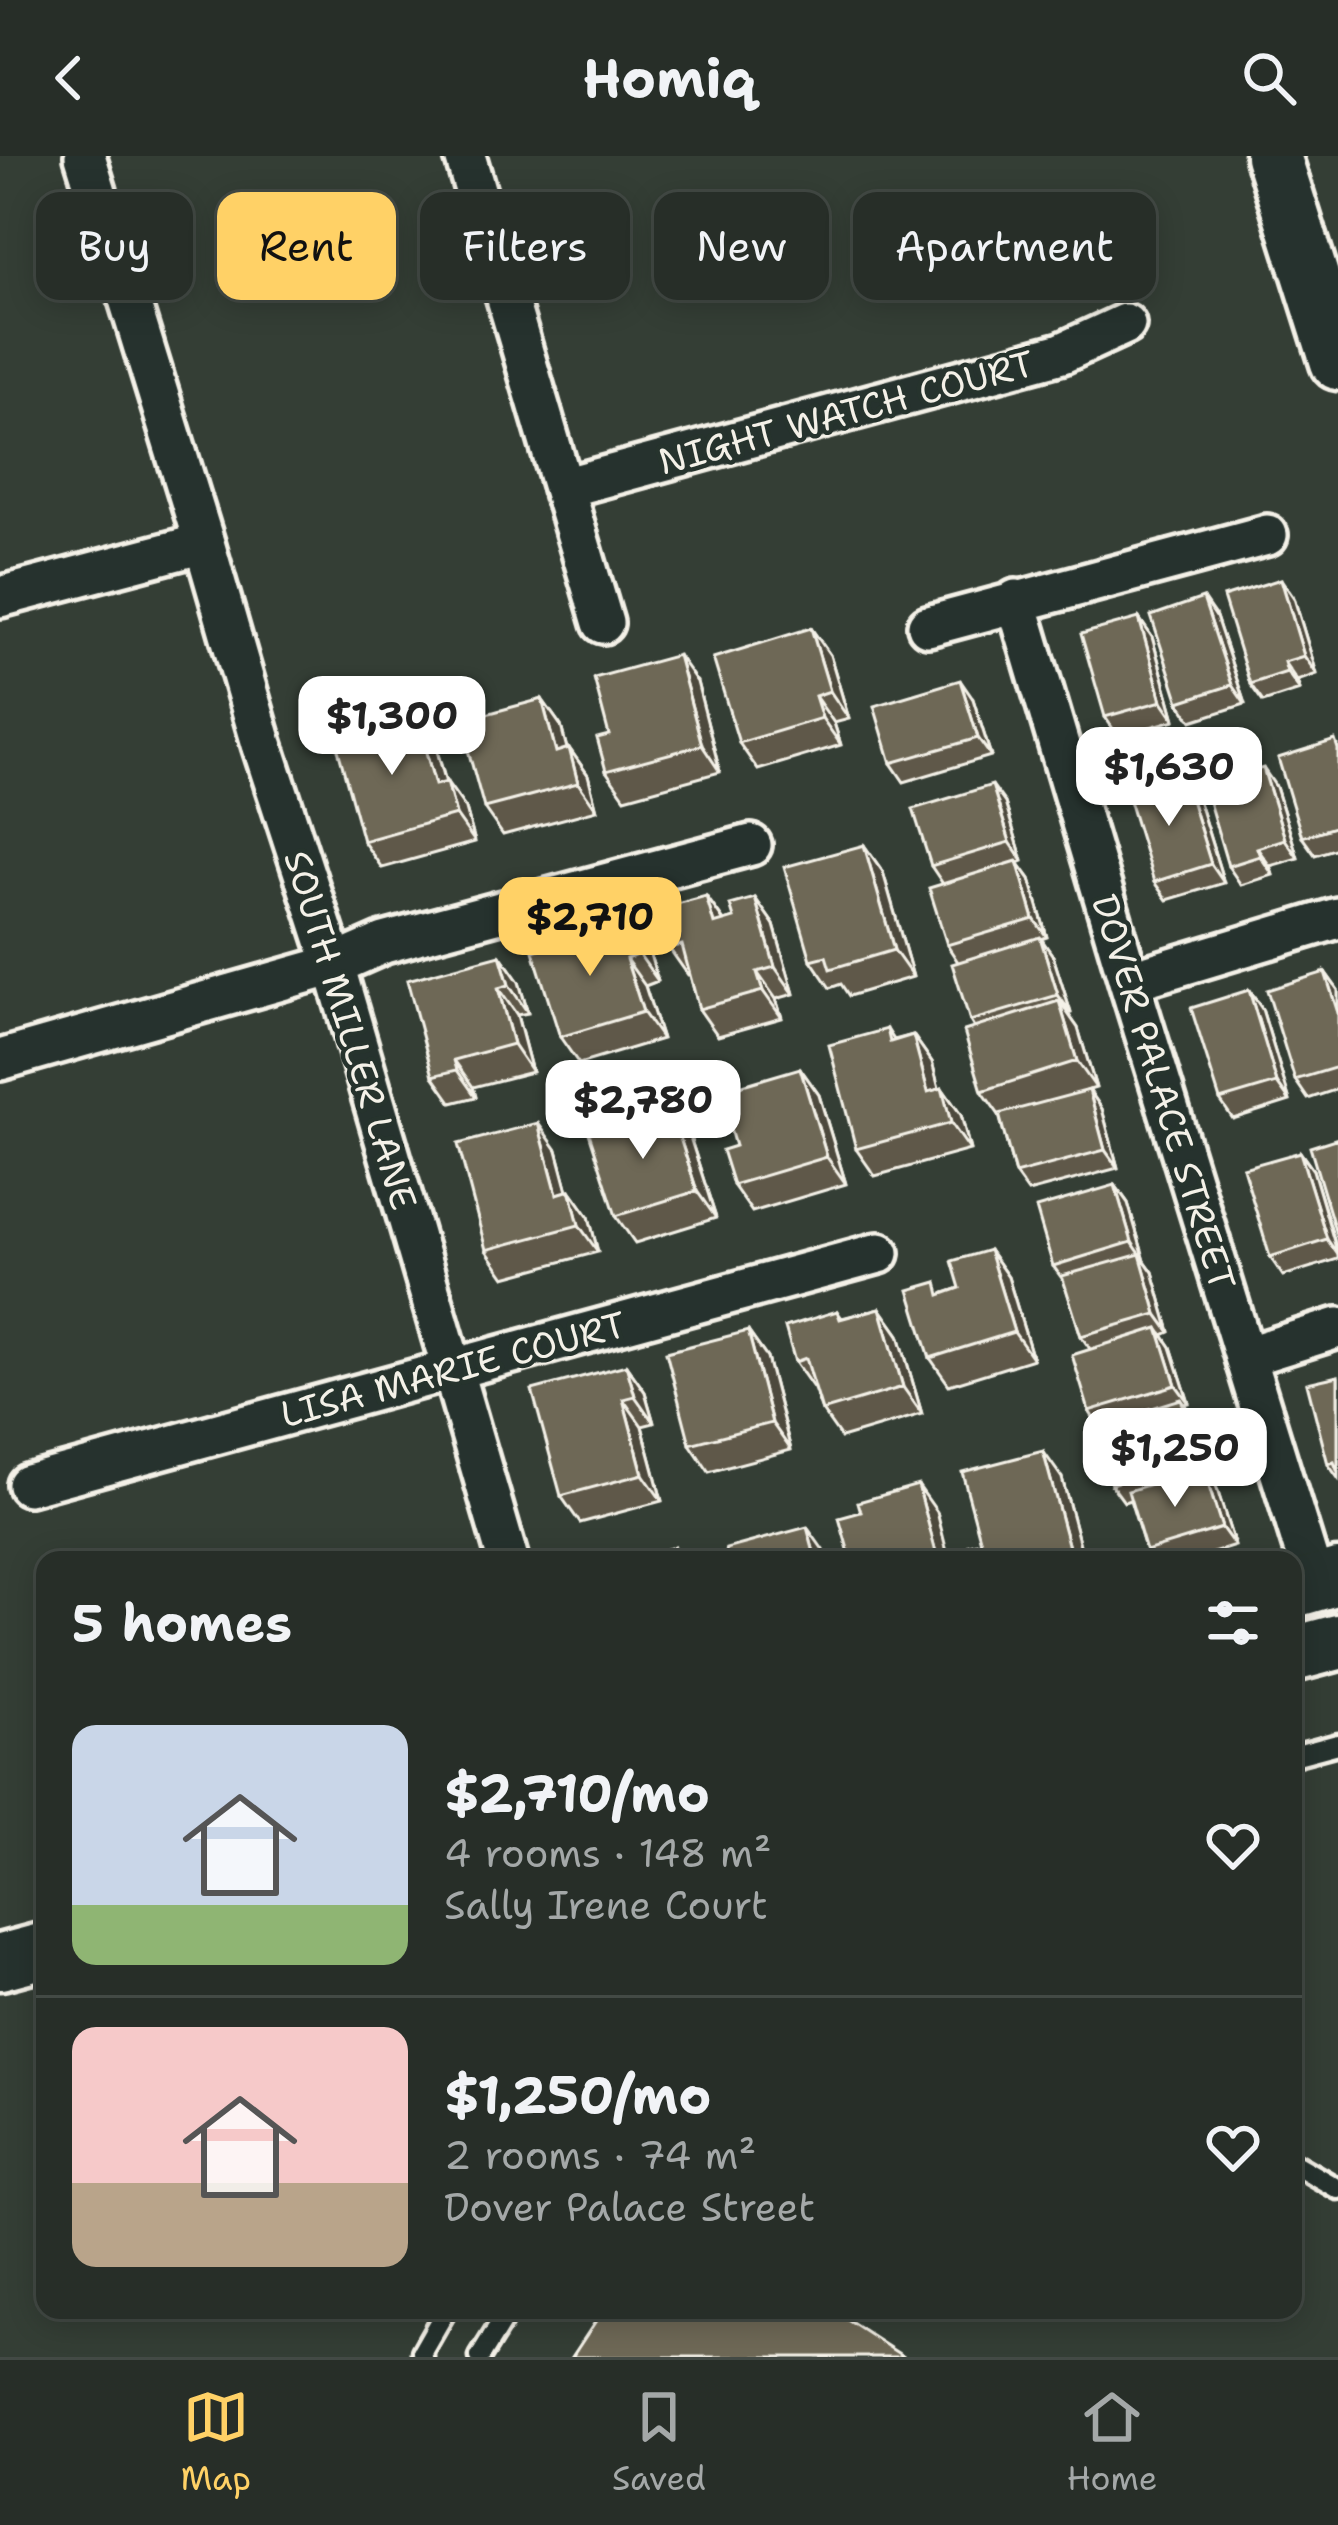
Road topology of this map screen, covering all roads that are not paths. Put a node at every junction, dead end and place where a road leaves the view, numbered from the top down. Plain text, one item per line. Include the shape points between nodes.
1 (86, 156) edge
2 (465, 156) edge
3 (1273, 156) edge
4 (1125, 324) dead end
5 (1338, 362) edge
6 (563, 488) junction
7 (1267, 535) dead end
8 (204, 543) junction
9 (0, 597) edge
10 (1016, 600) junction
11 (603, 623) dead end
12 (928, 626) dead end
13 (751, 845) dead end
14 (1338, 918) edge
15 (334, 965) junction
16 (1130, 981) junction
17 (0, 1060) edge
18 (879, 1253) dead end
19 (1338, 1328) edge
20 (1245, 1358) junction
21 (452, 1369) junction
22 (28, 1485) dead end
23 (505, 1551) edge
24 (1315, 1584) edge
25 (1338, 1642) edge
26 (1302, 1652) edge
27 (1338, 1744) edge
28 (1302, 1754) edge
29 (36, 1952) edge
30 (0, 1962) edge
31 (1302, 2168) edge
32 (1338, 2189) edge
33 (441, 2319) edge
34 (503, 2319) edge
35 (423, 2357) edge
36 (480, 2357) edge

1 - 8 street, SOUTH MILLER LANE
2 - 6 street
3 - 5 main road
4 - 6 street, NIGHT WATCH COURT via 1062,353
6 - 11 street
7 - 10 street
8 - 9 street
8 - 15 street, SOUTH MILLER LANE
10 - 12 street
10 - 16 street, DOVER PALACE STREET
13 - 15 street via 384,943
14 - 16 street
15 - 17 street
15 - 21 street, SOUTH MILLER LANE
16 - 20 street, DOVER PALACE STREET
18 - 21 street, LISA MARIE COURT
19 - 20 street
20 - 24 street, DOVER PALACE STREET
21 - 22 street, LISA MARIE COURT
21 - 23 street, SOUTH MILLER LANE
25 - 26 main road
27 - 28 lane
29 - 30 main road
31 - 32 lane
33 - 35 lane
34 - 36 lane

